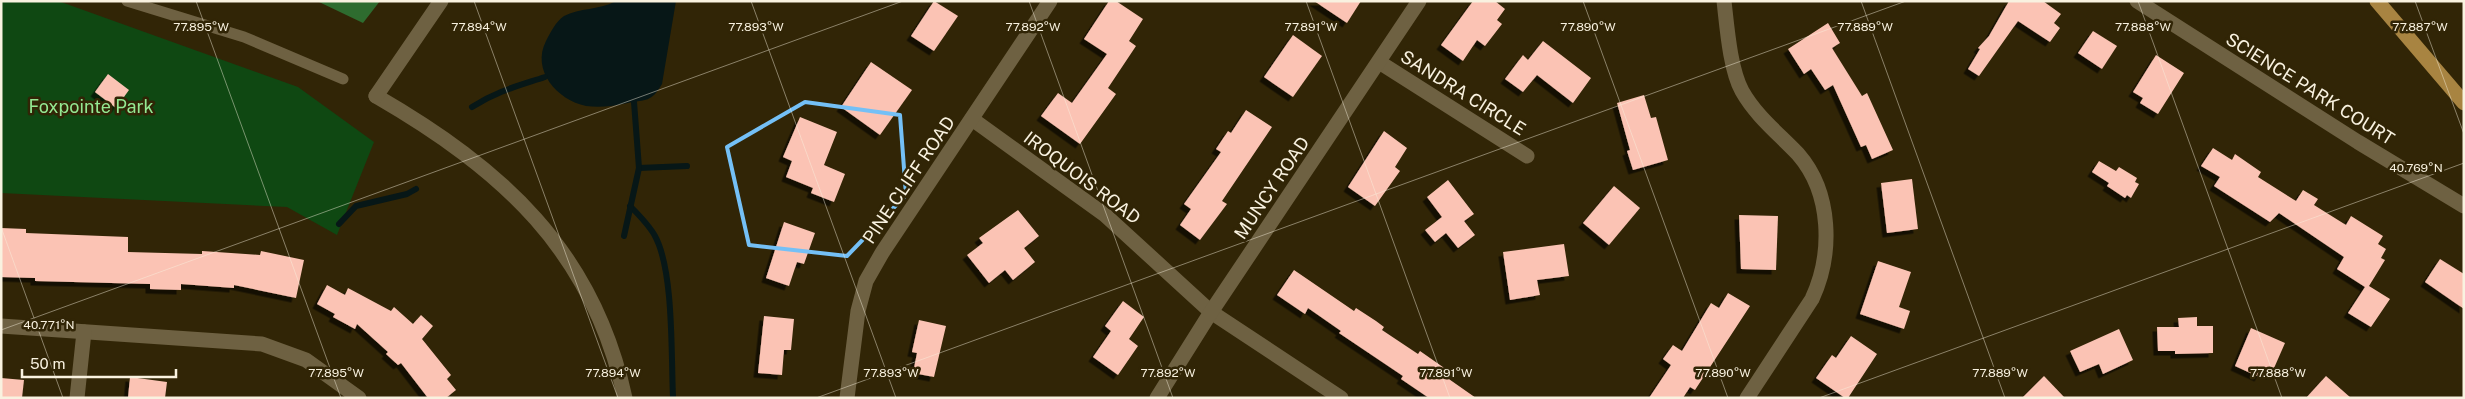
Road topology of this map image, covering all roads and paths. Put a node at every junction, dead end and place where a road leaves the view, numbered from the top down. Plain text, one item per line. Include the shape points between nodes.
1 (128, 1) edge
2 (441, 1) edge
3 (1050, 1) edge
4 (1419, 1) edge
5 (1724, 1) edge
6 (2137, 1) edge
7 (2377, 1) edge
8 (1379, 62) junction
9 (343, 79) dead end
10 (2464, 103) edge
11 (972, 119) junction
12 (1527, 156) dead end
13 (2464, 206) edge
14 (1211, 312) junction
15 (1, 326) edge
16 (84, 332) junction
17 (77, 398) edge
18 (360, 398) edge
19 (625, 398) edge
20 (848, 398) edge
21 (1157, 398) edge
22 (1341, 398) edge
23 (1747, 398) edge

1 - 9 lane via 244,37
2 - 19 street via 376,96 486,171 547,230 575,271 602,320
3 - 11 street, PINE CLIFF ROAD
4 - 8 street, MUNCY ROAD
5 - 23 street via 1730,49 1742,90 1767,124 1799,156 1814,180 1821,198 1827,236 1826,255 1816,290
6 - 13 street, SCIENCE PARK COURT
7 - 10 main road
8 - 12 street, SANDRA CIRCLE
8 - 14 street, MUNCY ROAD
11 - 14 street, IROQUOIS ROAD via 1105,215
11 - 20 street, PINE CLIFF ROAD via 866,281 858,311
14 - 21 street, MUNCY ROAD
14 - 22 street, IROQUOIS ROAD
15 - 16 street
16 - 17 street
16 - 18 street via 262,344 306,360

